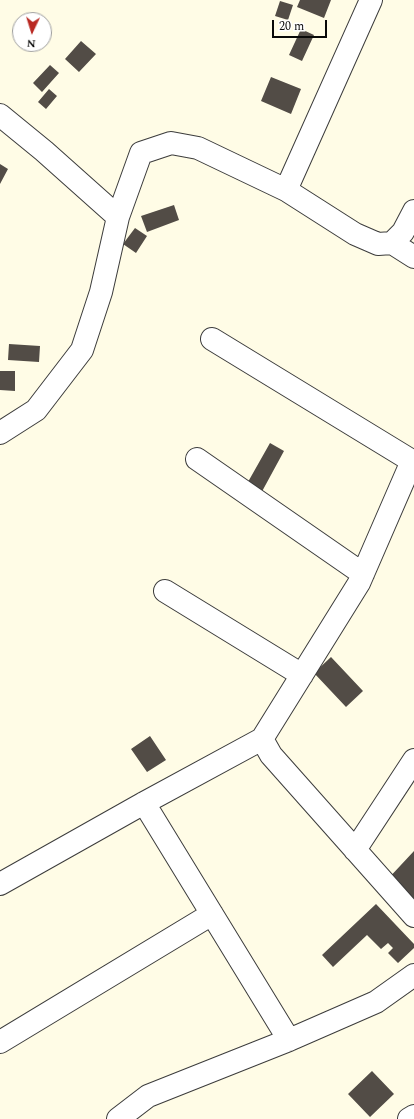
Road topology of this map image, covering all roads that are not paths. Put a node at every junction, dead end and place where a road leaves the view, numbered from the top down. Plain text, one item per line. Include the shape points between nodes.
1 (371, 0) edge
2 (0, 115) edge
3 (286, 190) junction
4 (414, 211) edge
5 (118, 217) junction
6 (392, 243) junction
7 (414, 257) edge
8 (212, 340) dead end
9 (0, 433) edge
10 (197, 459) dead end
11 (363, 574) junction
12 (165, 591) dead end
13 (302, 675) junction
14 (262, 739) junction
15 (414, 760) edge
16 (144, 803) junction
17 (355, 850) junction
18 (0, 884) edge
19 (212, 914) junction
20 (414, 916) edge
21 (414, 975) edge
22 (289, 1040) junction
23 (0, 1042) edge
24 (414, 1116) edge
25 (118, 1119) edge
26 (409, 1119) edge

1 - 3 street
2 - 5 street
3 - 5 street via 198,148 171,143 142,153
3 - 6 street via 355,234 378,244
4 - 6 street via 403,232
5 - 9 street via 101,292 82,350 36,410
6 - 7 street
8 - 11 street via 412,460
10 - 11 street
11 - 13 street
12 - 13 street
13 - 14 street
14 - 16 street
14 - 17 street via 271,755
15 - 17 street
16 - 18 street
16 - 19 street
17 - 20 street
19 - 22 street
19 - 23 street
21 - 22 street via 376,1002
22 - 25 street via 148,1096
24 - 26 street

